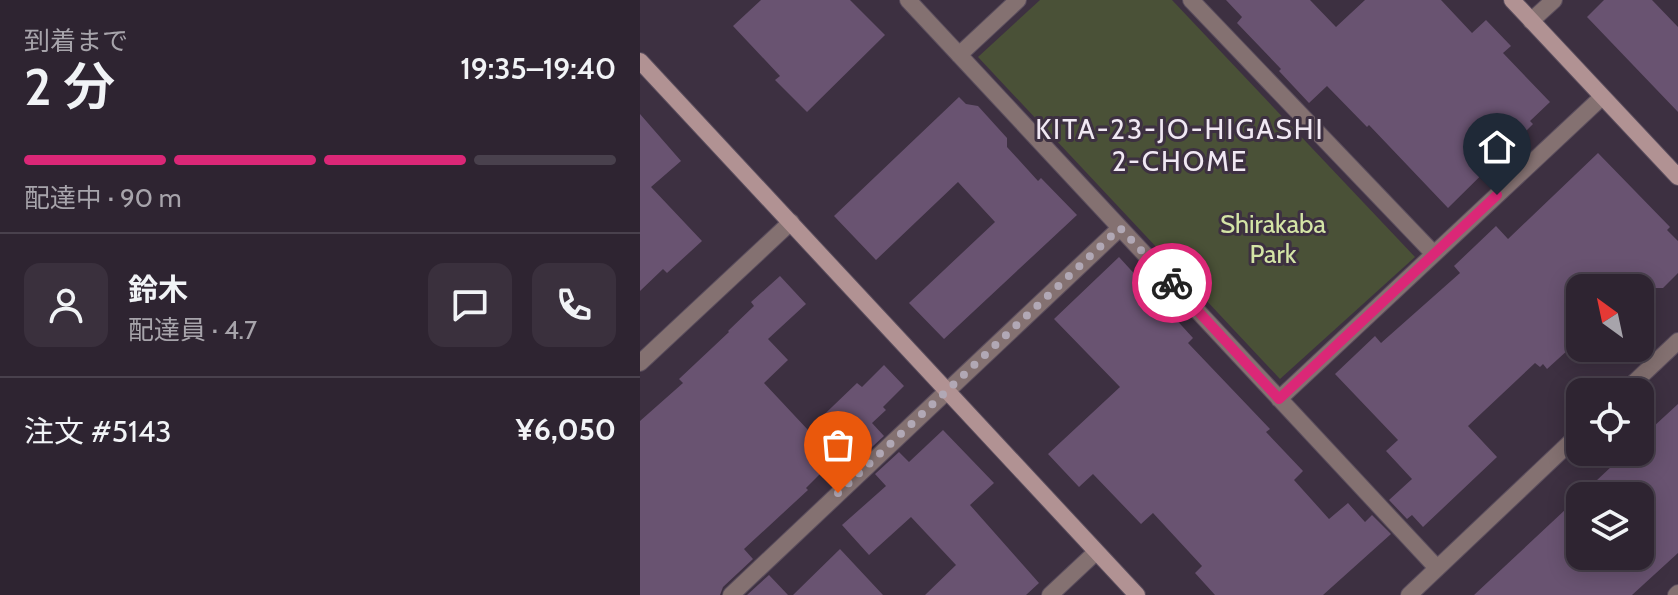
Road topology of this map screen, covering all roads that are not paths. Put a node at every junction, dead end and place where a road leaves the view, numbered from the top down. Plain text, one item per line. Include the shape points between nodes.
1 (908, 0) edge
2 (1018, 0) edge
3 (1191, 0) edge
4 (1512, 0) edge
5 (1554, 0) edge
6 (1531, 21) junction
7 (959, 55) junction
8 (640, 61) edge
9 (1602, 97) junction
10 (1678, 177) edge
11 (791, 222) junction
12 (1120, 228) junction
13 (1434, 254) junction
14 (1678, 341) edge
15 (640, 363) edge
16 (1639, 378) edge
17 (946, 392) junction
18 (1279, 399) junction
19 (1566, 446) edge
20 (1096, 552) junction
21 (1437, 568) junction
22 (731, 595) edge
23 (1050, 595) edge
24 (1137, 595) edge
25 (1409, 595) edge

1 - 7 street
2 - 7 street
3 - 13 street
4 - 6 street
5 - 6 street
6 - 9 street
7 - 12 street
8 - 11 street
9 - 10 street
9 - 13 street
11 - 15 street
11 - 17 street
12 - 17 street
12 - 18 street
13 - 18 street
14 - 16 street
17 - 20 street
17 - 22 street
18 - 21 street
19 - 21 street
20 - 23 street
20 - 24 street
21 - 25 street

